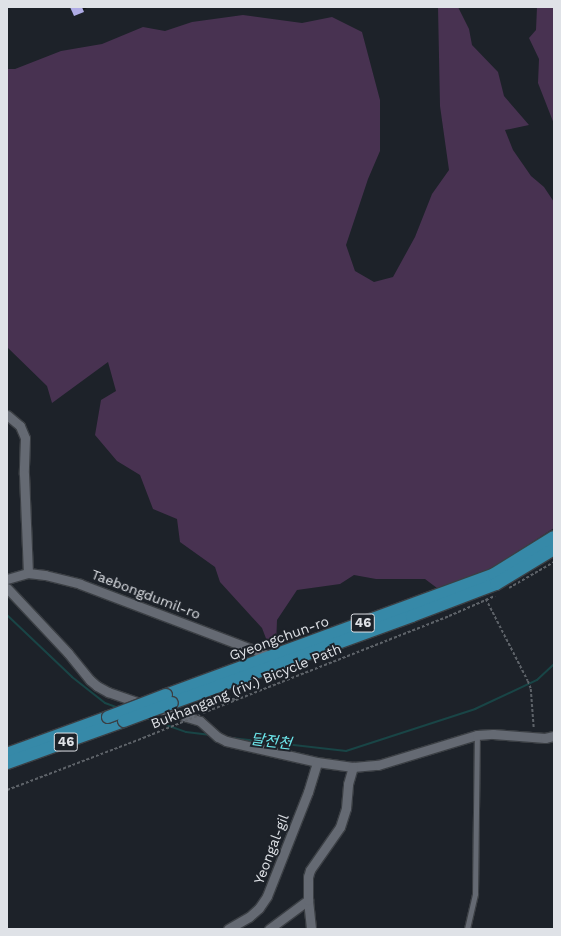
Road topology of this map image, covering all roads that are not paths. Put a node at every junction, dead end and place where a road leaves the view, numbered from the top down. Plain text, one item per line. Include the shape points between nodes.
1 (7, 415) edge
2 (554, 537) edge
3 (554, 549) edge
4 (28, 573) junction
5 (7, 579) edge
6 (7, 588) edge
7 (272, 657) junction
8 (169, 699) junction
9 (477, 735) junction
10 (554, 736) edge
11 (7, 754) edge
12 (317, 762) junction
13 (7, 763) edge
14 (353, 767) junction
15 (308, 900) junction
16 (228, 929) edge
17 (269, 929) edge
18 (311, 929) edge
19 (467, 929) edge

1 - 4 street via 20,426 25,438
2 - 7 main road, Gyeongchun-ro / 46 via 494,574
3 - 8 main road, Gyeongchun-ro / 46 via 496,584 405,619
4 - 5 street, Taebongdumil-ro
4 - 7 street, Taebongdumil-ro via 80,584
6 - 12 street via 97,686 127,699 200,718 218,737 226,741
7 - 8 main road, Gyeongchun-ro / 46
8 - 11 main road, Gyeongchun-ro / 46, bridge via 108,717
8 - 13 main road, Gyeongchun-ro / 46, bridge via 124,721
9 - 10 street
9 - 14 street via 392,762
9 - 19 lane via 475,894
12 - 14 street
12 - 16 street, Yeongal-gil via 267,896 249,918
14 - 15 street via 340,827 310,870
15 - 17 street
15 - 18 street

